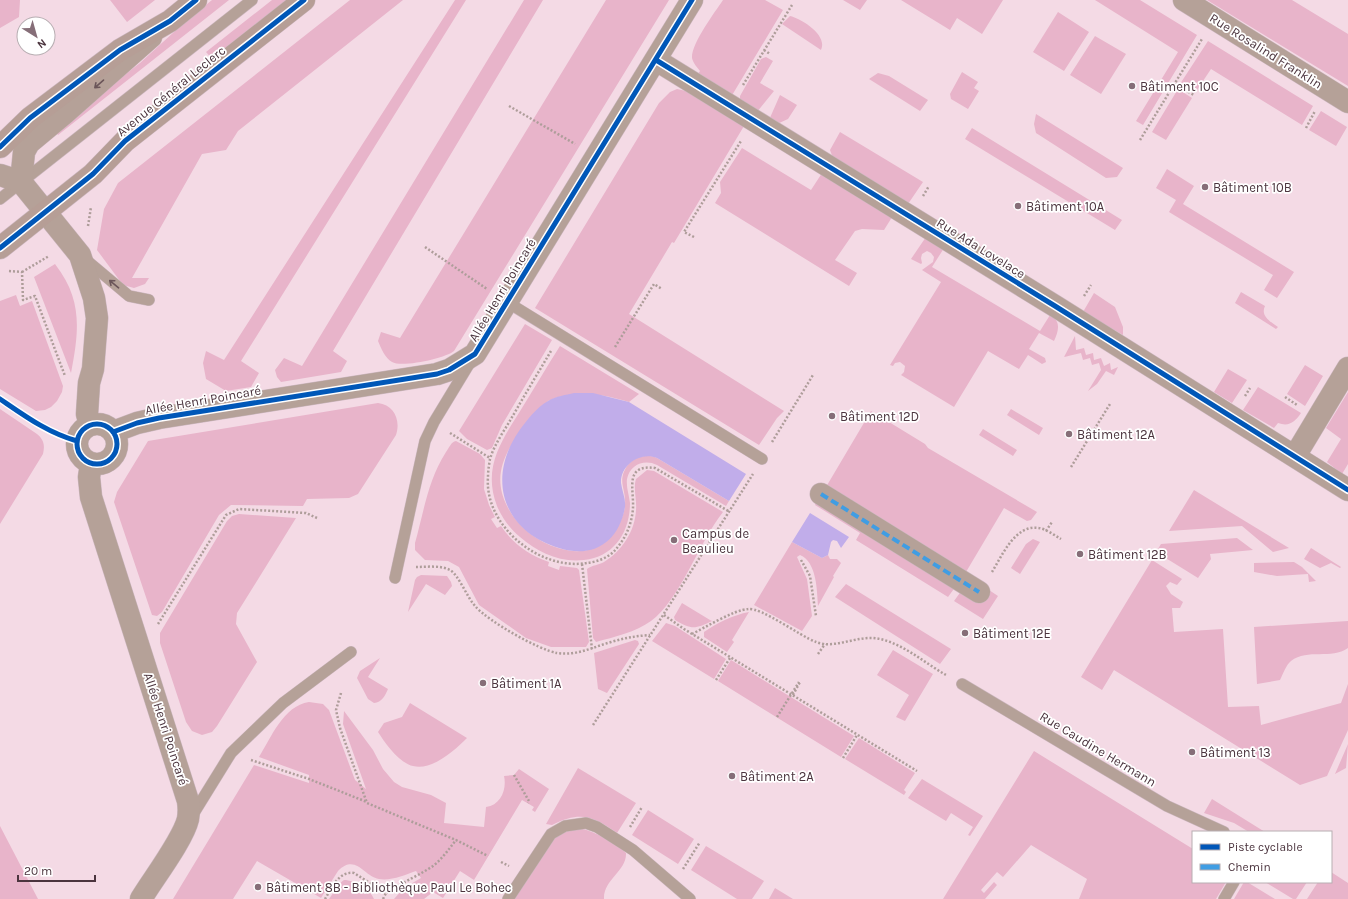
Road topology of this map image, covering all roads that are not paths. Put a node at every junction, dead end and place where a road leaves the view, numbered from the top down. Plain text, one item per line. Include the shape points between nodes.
1 (196, 0) edge
2 (252, 0) edge
3 (304, 0) edge
4 (692, 0) edge
5 (1184, 0) edge
6 (170, 21) junction
7 (656, 60) junction
8 (1348, 102) edge
9 (0, 147) edge
10 (0, 175) edge
11 (21, 182) junction
12 (0, 199) edge
13 (45, 212) junction
14 (0, 248) edge
15 (80, 255) junction
16 (148, 300) dead end
17 (507, 302) junction
18 (476, 354) junction
19 (1348, 368) edge
20 (90, 425) junction
21 (113, 432) junction
22 (1295, 456) junction
23 (762, 459) dead end
24 (91, 464) junction
25 (1348, 490) edge
26 (821, 494) dead end
27 (396, 573) road end
28 (979, 592) road end
29 (351, 652) dead end
30 (962, 684) road end
31 (1222, 831) edge
32 (181, 834) junction
33 (1233, 883) edge
34 (141, 899) edge
35 (508, 899) edge
36 (690, 899) edge
37 (1224, 899) edge

1 - 6 main road
2 - 11 lane, Avenue Général Leclerc
3 - 13 main road, Avenue Général Leclerc via 125,141 93,174
4 - 7 street, Allée Henri Poincaré
5 - 8 street, Rue Rosalind Franklin
6 - 9 main road via 120,50 30,118
6 -> 11 street via 29,142 24,152
7 - 17 street, Allée Henri Poincaré
7 - 22 street, Rue Ada Lovelace
10 - 11 street
11 - 12 lane, Avenue Général Leclerc
11 - 13 street
13 - 14 main road, Avenue Général Leclerc
13 - 15 street
16 -> 15 lane via 129,296
15 - 20 street via 94,298 97,318 93,369 89,383 87,414
17 - 18 street, Allée Henri Poincaré
17 - 23 lane
18 - 21 street, Allée Henri Poincaré via 437,374 159,418
18 - 27 lane, Allée Henri Poincaré via 425,441
19 - 22 street
20 - 21 street via 104,425
20 - 24 street via 79,435 77,448
21 - 24 street via 118,443 115,455 105,463
22 - 25 street, Rue Ada Lovelace
24 - 32 street, Allée Henri Poincaré via 91,497 186,790 189,810
26 - 28 street
29 - 32 lane, Allée Henri Poincaré via 283,703 231,753
30 - 31 lane, Rue Caudine Hermann via 1167,806
32 - 34 street, Allée Henri Poincaré
33 - 37 lane
35 - 36 lane via 551,834 565,826 586,823 597,827 633,850

